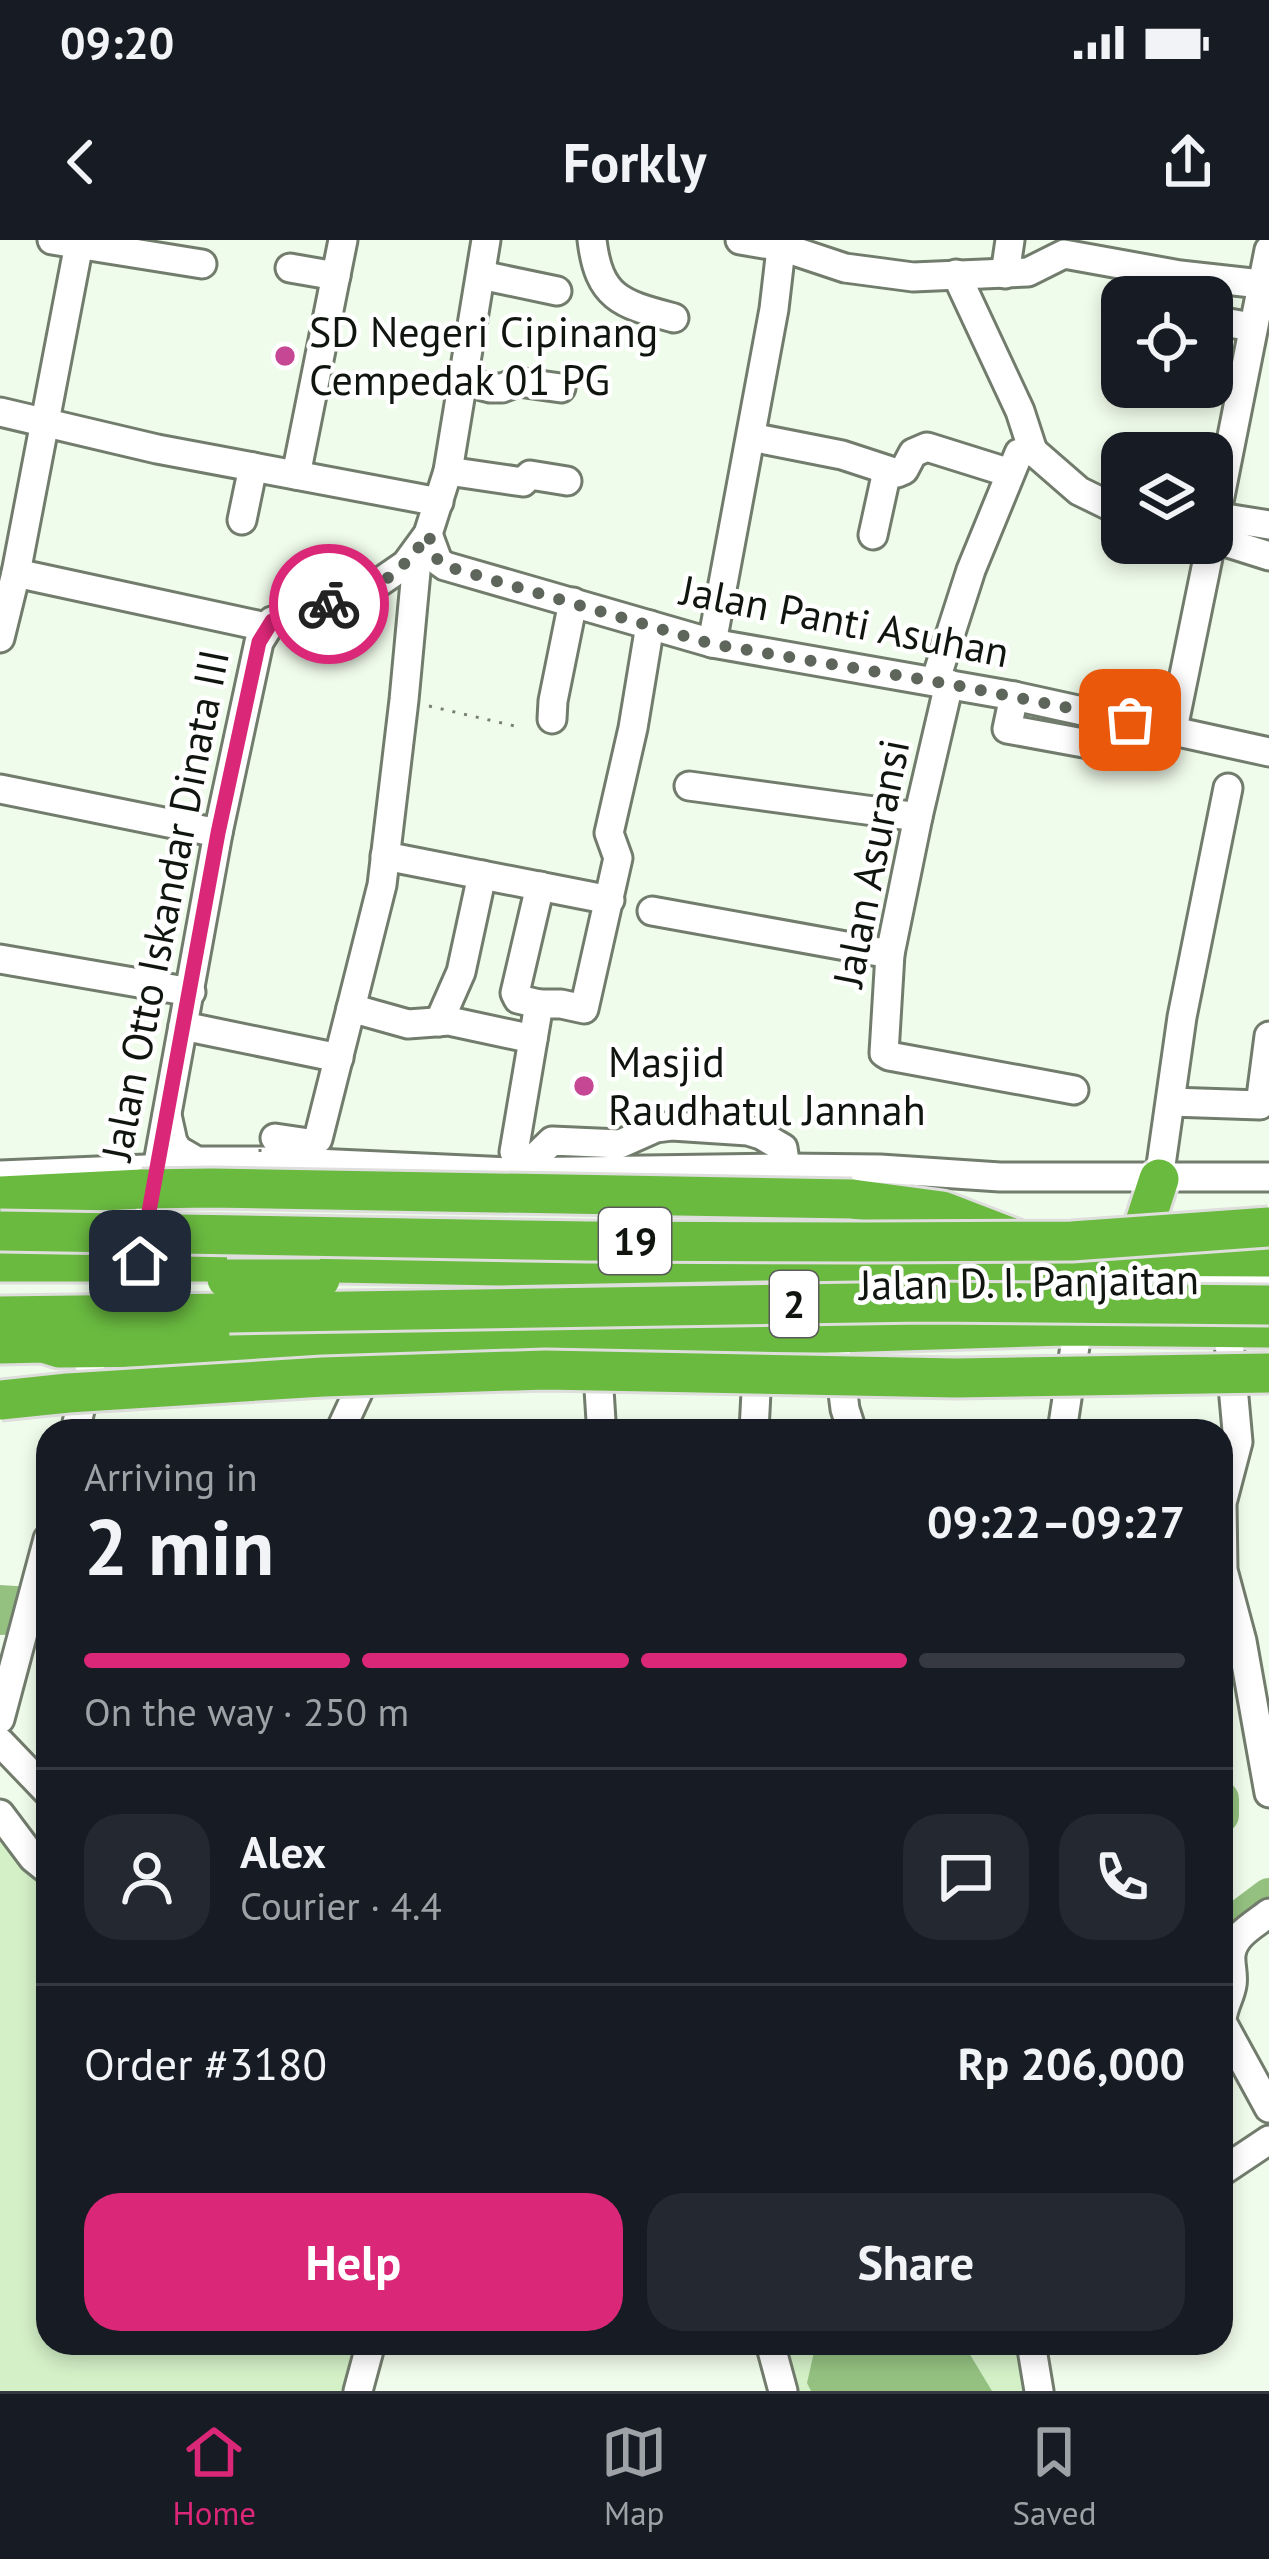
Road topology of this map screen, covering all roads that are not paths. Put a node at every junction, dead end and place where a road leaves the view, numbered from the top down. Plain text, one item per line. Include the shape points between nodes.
1 (343, 240) edge
2 (486, 240) edge
3 (592, 240) edge
4 (740, 240) edge
5 (1010, 240) edge
6 (66, 242) edge
7 (782, 243) edge
8 (175, 250) edge
9 (1122, 251) edge
10 (1269, 252) edge
11 (202, 264) dead end
12 (290, 268) dead end
13 (481, 274) junction
14 (956, 274) junction
15 (1005, 274) junction
16 (336, 276) junction
17 (1261, 284) junction
18 (557, 291) dead end
19 (674, 317) dead end
20 (1233, 324) edge
21 (1252, 327) junction
22 (1257, 375) edge
23 (463, 382) junction
24 (561, 388) dead end
25 (0, 412) edge
26 (46, 424) junction
27 (752, 437) junction
28 (1033, 451) junction
29 (1233, 461) edge
30 (253, 467) junction
31 (448, 471) junction
32 (887, 471) junction
33 (1010, 473) junction
34 (296, 476) junction
35 (567, 481) dead end
36 (439, 502) junction
37 (1101, 502) edge
38 (1233, 519) edge
39 (242, 520) dead end
40 (1269, 525) edge
41 (873, 535) dead end
42 (423, 542) junction
43 (1233, 543) edge
44 (1269, 556) edge
45 (1206, 564) edge
46 (16, 573) junction
47 (573, 602) junction
48 (266, 626) junction
49 (650, 626) junction
50 (0, 638) edge
51 (712, 644) junction
52 (942, 683) junction
53 (1014, 696) junction
54 (552, 719) dead end
55 (1173, 729) junction
56 (1269, 752) edge
57 (1138, 753) dead end
58 (689, 786) dead end
59 (1228, 788) dead end
60 (0, 789) edge
61 (918, 817) junction
62 (218, 833) junction
63 (385, 856) junction
64 (482, 874) junction
65 (540, 886) junction
66 (610, 900) junction
67 (652, 910) dead end
68 (890, 954) junction
69 (0, 958) edge
70 (191, 992) junction
71 (538, 1004) junction
72 (351, 1008) junction
73 (440, 1022) junction
74 (183, 1026) junction
75 (1269, 1036) edge
76 (533, 1039) junction
77 (339, 1058) junction
78 (1074, 1090) dead end
79 (1171, 1102) junction
80 (166, 1111) junction
81 (275, 1138) dead end
82 (197, 1161) junction
83 (517, 1162) junction
84 (155, 1168) junction
85 (786, 1168) junction
86 (0, 1175) edge
87 (1269, 1178) edge
88 (1159, 1179) junction
89 (0, 1196) edge
90 (1269, 1227) edge
91 (0, 1233) edge
92 (142, 1251) junction
93 (1058, 1256) junction
94 (1133, 1256) junction
95 (1269, 1257) edge
96 (0, 1262) edge
97 (0, 1271) edge
98 (1269, 1275) edge
99 (83, 1283) junction
100 (0, 1285) edge
101 (0, 1298) edge
102 (1269, 1309) edge
103 (0, 1316) edge
104 (0, 1328) edge
105 (1269, 1328) edge
106 (1070, 1329) junction
107 (835, 1333) junction
108 (596, 1334) junction
109 (754, 1334) junction
110 (381, 1342) junction
111 (1229, 1342) junction
112 (1269, 1342) edge
113 (0, 1344) edge
114 (77, 1348) junction
115 (0, 1359) edge
116 (1269, 1373) edge
117 (956, 1378) junction
118 (1269, 1395) edge
119 (0, 1400) edge
120 (75, 1419) edge
121 (346, 1419) edge
122 (601, 1419) edge
123 (755, 1419) edge
124 (844, 1419) edge
125 (1063, 1419) edge
126 (1233, 1461) edge
127 (36, 1575) edge
128 (1233, 1607) edge
129 (12, 1643) edge
130 (0, 1719) edge
131 (0, 1742) edge
132 (36, 1780) edge
133 (1269, 1793) edge
134 (0, 1814) edge
135 (36, 1860) edge
136 (1269, 1913) edge
137 (1233, 1948) edge
138 (1233, 2042) edge
139 (1269, 2108) edge
140 (1269, 2140) edge
141 (1233, 2164) edge
142 (368, 2355) edge
143 (773, 2355) edge
144 (1033, 2355) edge
145 (358, 2391) edge
146 (783, 2391) edge
147 (1039, 2391) edge

1 - 16 street
2 - 13 street
3 - 19 street via 595,264 616,299
4 - 7 street
5 - 15 street
6 - 8 street
6 - 26 street
7 - 14 street via 862,271
7 - 27 street
8 - 11 street
9 - 15 street via 1064,254
9 - 17 street via 1180,274
10 - 17 street
12 - 16 street
13 - 18 street
13 - 23 street
14 - 15 street
14 - 28 street
16 - 34 street
17 - 21 street
20 - 21 street
21 - 22 street
22 - 29 street
23 - 24 street
23 - 31 street
25 - 26 street
26 - 30 street
26 - 46 street
27 - 32 street
27 - 51 street
28 - 33 street via 1019,454
28 - 37 street
30 - 34 street
30 - 39 street
31 - 35 street
31 - 36 street
32 - 33 street via 901,472 927,447
32 - 41 street
33 - 52 street, Jalan Asuransi via 971,570
34 - 36 street
36 - 42 street
38 - 40 street
42 - 47 street, Jalan Panti Asuhan via 445,566
42 - 48 street, Jalan Otto Iskandar Dinata III via 361,595
42 - 63 street
43 - 44 street
45 - 55 street
46 - 48 street
46 - 50 street
47 - 49 street, Jalan Panti Asuhan
47 - 54 street
48 - 62 street, Jalan Otto Iskandar Dinata III
49 - 51 street, Jalan Panti Asuhan
49 - 66 street via 610,833 618,858
51 - 52 street, Jalan Panti Asuhan
52 - 53 street, Jalan Panti Asuhan
52 - 61 street, Jalan Asuransi
53 - 55 street, Jalan Panti Asuhan
53 - 57 street via 1007,729
55 - 56 street, Jalan Panti Asuhan
58 - 61 street
59 - 79 street
60 - 62 street
61 - 68 street, Jalan Asuransi
62 - 70 street, Jalan Otto Iskandar Dinata III
63 - 64 street
63 - 72 street
64 - 65 street
64 - 73 street via 461,972
65 - 66 street
65 - 71 street via 515,993
66 - 71 street via 584,1009
67 - 68 street
68 - 78 street, Jalan Asuransi via 884,1053
69 - 70 street
70 - 74 street, Jalan Otto Iskandar Dinata III
71 - 76 street
72 - 73 street via 408,1024
72 - 77 street
73 - 76 street
74 - 77 street
74 - 80 street, Jalan Otto Iskandar Dinata III
75 - 79 street via 1260,1105
76 - 83 street
77 - 81 street via 318,1139
79 - 88 street
80 - 82 street via 173,1142
80 - 84 street, Jalan Otto Iskandar Dinata III
82 - 83 street
82 - 84 street
83 - 85 street
83 - 85 street via 552,1141 620,1144 672,1126 761,1135 783,1148
84 - 86 street
84 - 92 street, Jalan Otto Iskandar Dinata III
85 - 88 street
87 - 88 street
88 - 94 highway
89 - 93 highway, bridge via 211,1188 852,1199 941,1211
90 - 91 highway, 19, bridge via 866,1242
91 - 92 street
92 - 93 highway, Jalan D. I. Panjaitan via 496,1266
92 - 96 highway, Jalan D. I. Panjaitan
93 - 94 highway, Jalan D. I. Panjaitan
94 - 95 highway, Jalan D. I. Panjaitan
97 - 99 highway
98 - 99 highway, 2, bridge
98 - 101 street
99 - 100 highway, 2
102 - 103 highway, 2, bridge via 924,1303
102 - 104 street
105 - 106 highway, Jalan D. I. Panjaitan
106 - 107 highway, Jalan D. I. Panjaitan
106 - 111 street
106 - 125 street
107 - 109 highway, Jalan D. I. Panjaitan
107 - 124 street
108 - 109 highway, Jalan D. I. Panjaitan
108 - 110 highway, Jalan D. I. Panjaitan
108 - 122 street
109 - 123 street
110 - 114 highway, Jalan D. I. Panjaitan
110 - 121 street
111 - 112 street
111 - 126 street
113 - 114 highway, Jalan D. I. Panjaitan
114 - 115 street
114 - 120 street
116 - 117 highway, bridge
117 - 118 highway, bridge
117 - 119 highway, bridge via 545,1370
127 - 129 street
128 - 133 street
129 - 130 street
131 - 132 street
134 - 135 street
136 - 137 street
138 - 139 street
140 - 141 street
142 - 145 street
143 - 146 street
144 - 147 street

